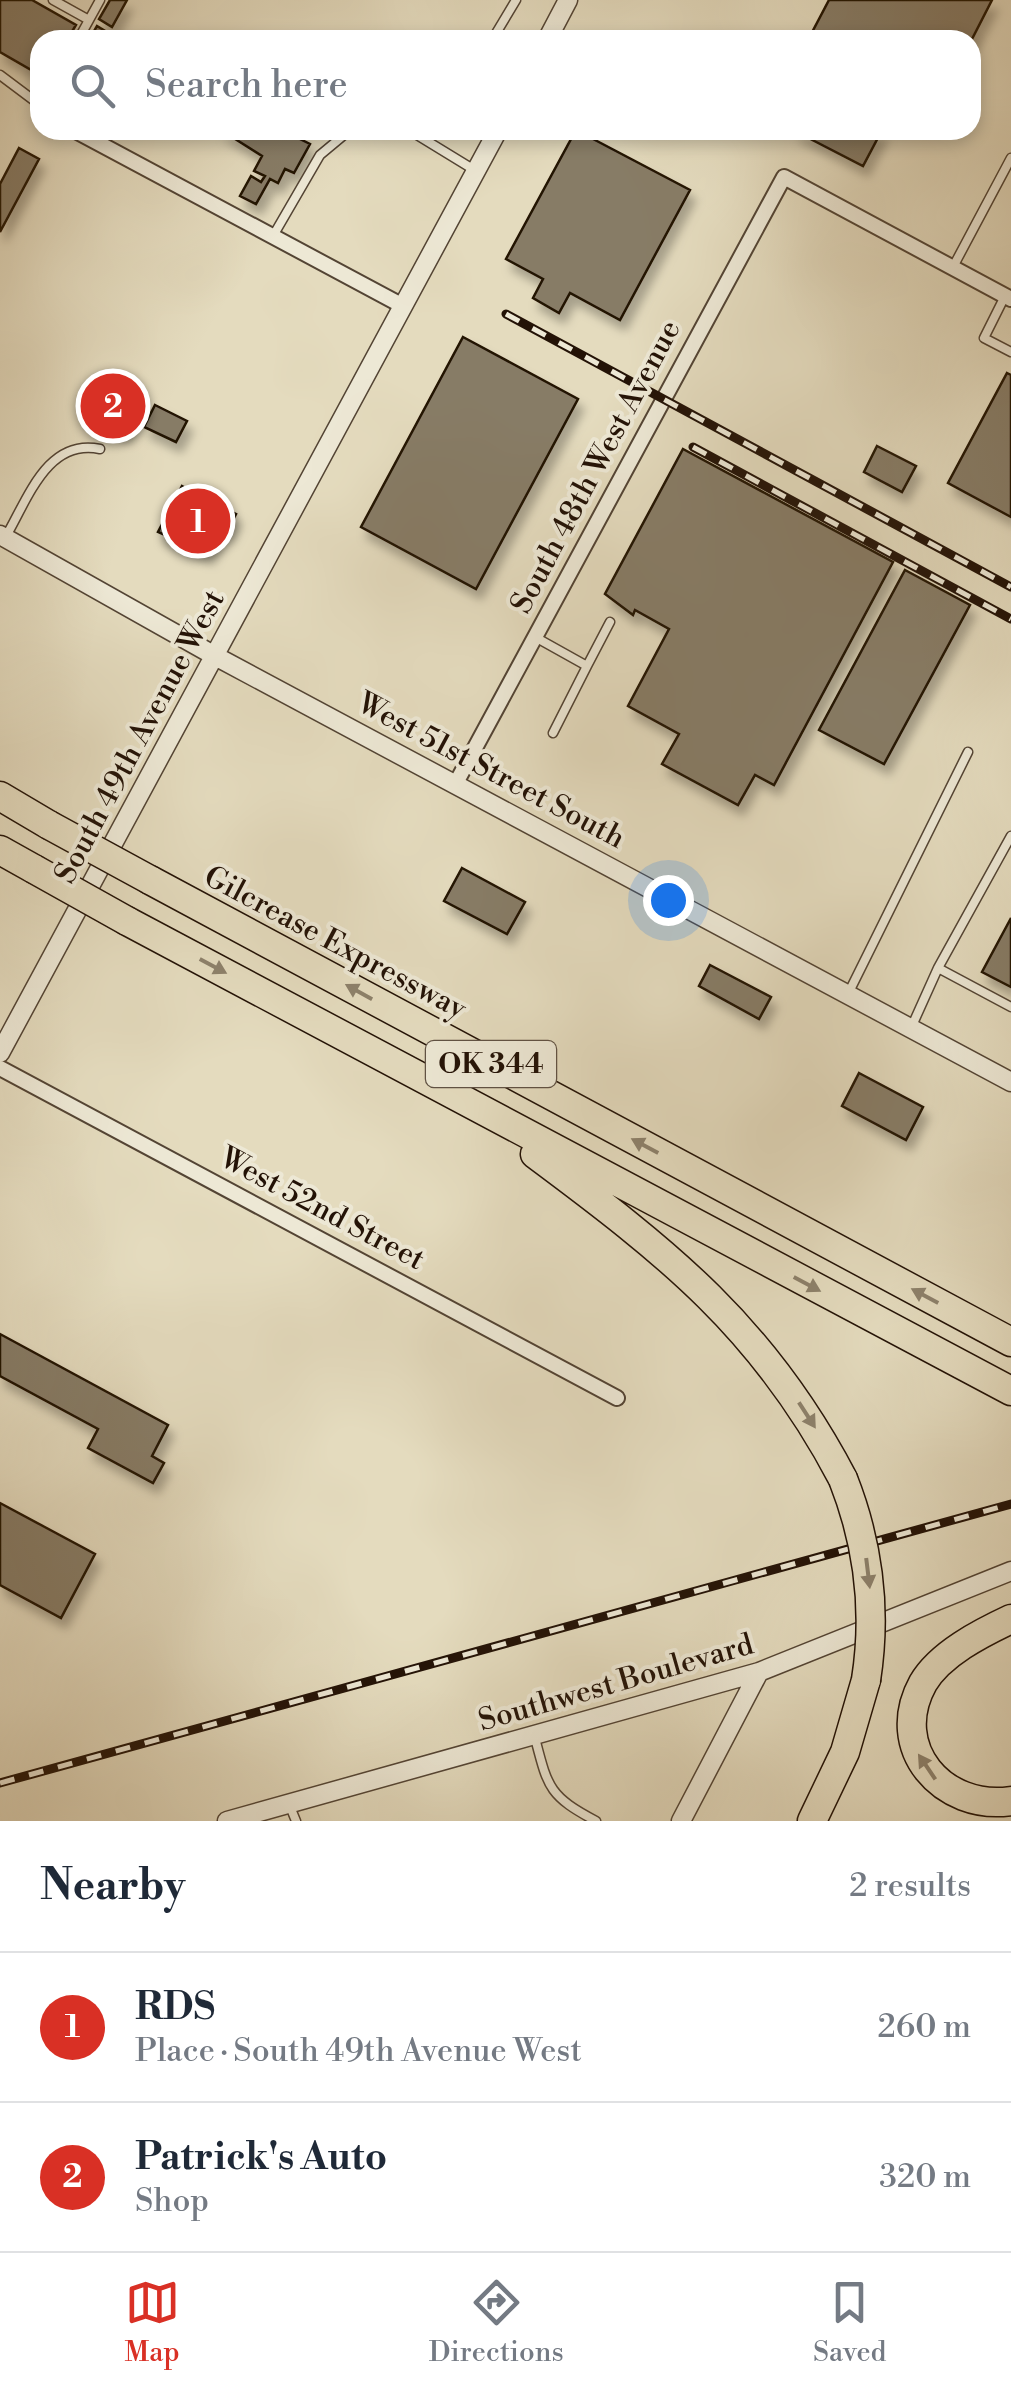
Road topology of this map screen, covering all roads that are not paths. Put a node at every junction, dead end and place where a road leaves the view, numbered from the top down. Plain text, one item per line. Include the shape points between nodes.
1 (54, 0) edge
2 (100, 0) edge
3 (516, 0) edge
4 (568, 0) edge
5 (89, 20) junction
6 (84, 30) edge
7 (498, 30) edge
8 (552, 30) edge
9 (0, 76) edge
10 (30, 98) edge
11 (93, 140) edge
12 (338, 140) edge
13 (426, 140) edge
14 (492, 140) edge
15 (1011, 158) edge
16 (476, 170) junction
17 (273, 236) junction
18 (953, 268) junction
19 (1008, 298) edge
20 (403, 306) junction
21 (1011, 352) edge
22 (100, 449) dead end
23 (2, 536) edge
24 (610, 622) dead end
25 (535, 637) junction
26 (215, 656) junction
27 (588, 666) junction
28 (552, 733) dead end
29 (968, 752) dead end
30 (456, 783) junction
31 (0, 796) edge
32 (1011, 836) edge
33 (0, 850) edge
34 (938, 968) junction
35 (848, 994) junction
36 (1011, 1007) edge
37 (911, 1028) junction
38 (1, 1048) edge
39 (0, 1068) edge
40 (1011, 1082) edge
41 (458, 1096) junction
42 (1011, 1342) edge
43 (1011, 1391) edge
44 (618, 1398) dead end
45 (1011, 1572) edge
46 (1011, 1619) edge
47 (760, 1672) junction
48 (534, 1735) junction
49 (1011, 1801) edge
50 (292, 1812) edge
51 (227, 1821) edge
52 (596, 1821) edge
53 (681, 1821) edge
54 (812, 1821) edge

1 - 5 lane
2 - 5 lane
3 - 7 lane
4 - 8 street
5 - 6 lane
9 - 10 lane
11 - 17 street
12 - 17 lane via 320,155
13 - 16 lane
14 - 16 street, South 49th Avenue West
15 - 18 lane
16 - 20 street, South 49th Avenue West
17 - 20 street
18 - 19 street
18 - 25 street, South 48th West Avenue via 784,177
19 - 21 lane via 984,338
20 - 26 street, South 49th Avenue West
22 - 23 lane via 82,445 55,456
23 - 26 street, West 51st Street South
24 - 27 lane
25 - 27 lane
25 - 30 street, South 48th West Avenue
26 - 30 street, West 51st Street South
26 - 38 street, South 49th Avenue West
27 - 28 lane
29 - 35 lane
30 - 35 street, West 51st Street South
42 -> 31 highway, Gilcrease Expressway / OK 344, bridge
32 - 34 lane
33 -> 41 highway, OK 344, bridge
34 - 36 lane
34 - 37 lane
35 - 37 street, West 51st Street South
37 - 40 street, West 51st Street South
39 - 44 street, West 52nd Street
41 -> 43 highway, OK 344
41 -> 54 highway, bridge via 649,1239 713,1297 811,1418 842,1479 870,1577 866,1680 845,1752
45 - 47 street, Southwest Boulevard
49 -> 46 highway via 968,1800 940,1785 921,1762 912,1732 916,1700 932,1670
47 - 48 street, Southwest Boulevard
47 - 53 street
48 - 50 street, Southwest Boulevard
48 - 52 lane via 548,1788
50 - 51 street, Southwest Boulevard

